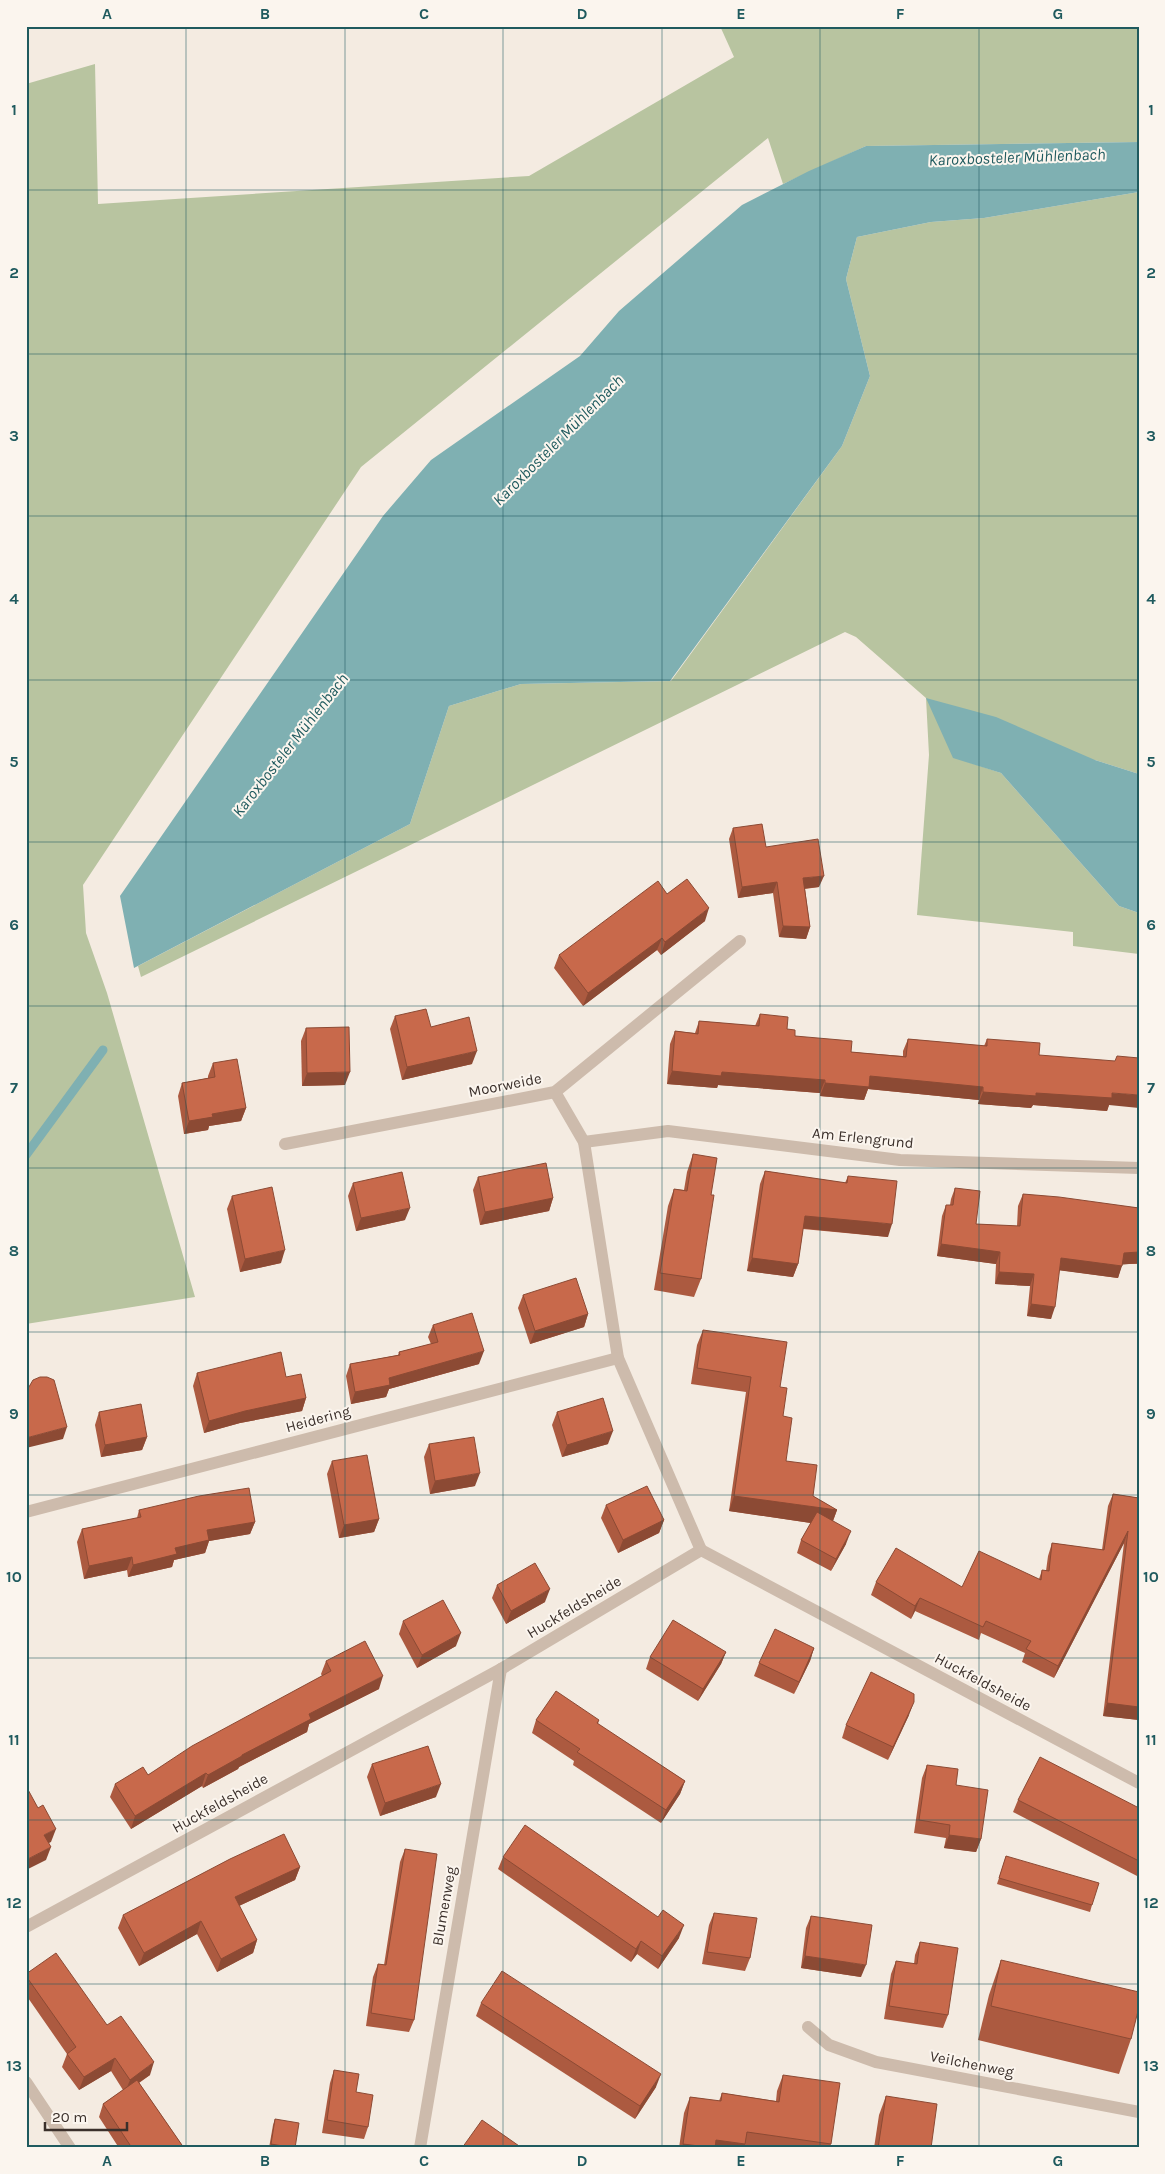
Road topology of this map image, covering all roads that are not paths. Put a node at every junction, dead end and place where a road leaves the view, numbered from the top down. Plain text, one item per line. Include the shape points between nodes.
1 (740, 941) dead end
2 (555, 1092) junction
3 (584, 1142) junction
4 (285, 1144) dead end
5 (1139, 1168) edge
6 (618, 1358) junction
7 (26, 1512) edge
8 (701, 1550) junction
9 (501, 1669) junction
10 (1139, 1783) edge
11 (26, 1927) edge
12 (808, 2027) dead end
13 (26, 2082) edge
14 (1139, 2112) edge
15 (70, 2148) edge
16 (420, 2148) edge

1 - 2 street, Moorweide
2 - 3 street
2 - 4 street, Moorweide
3 - 5 street, Am Erlengrund via 668,1131 900,1160
3 - 6 street
6 - 7 street, Heidering
6 - 8 street
8 - 9 street, Huckfeldsheide
8 - 10 street, Huckfeldsheide
9 - 11 street, Huckfeldsheide
9 - 16 street, Blumenweg
12 - 14 street, Veilchenweg via 829,2045 876,2062
13 - 15 street

